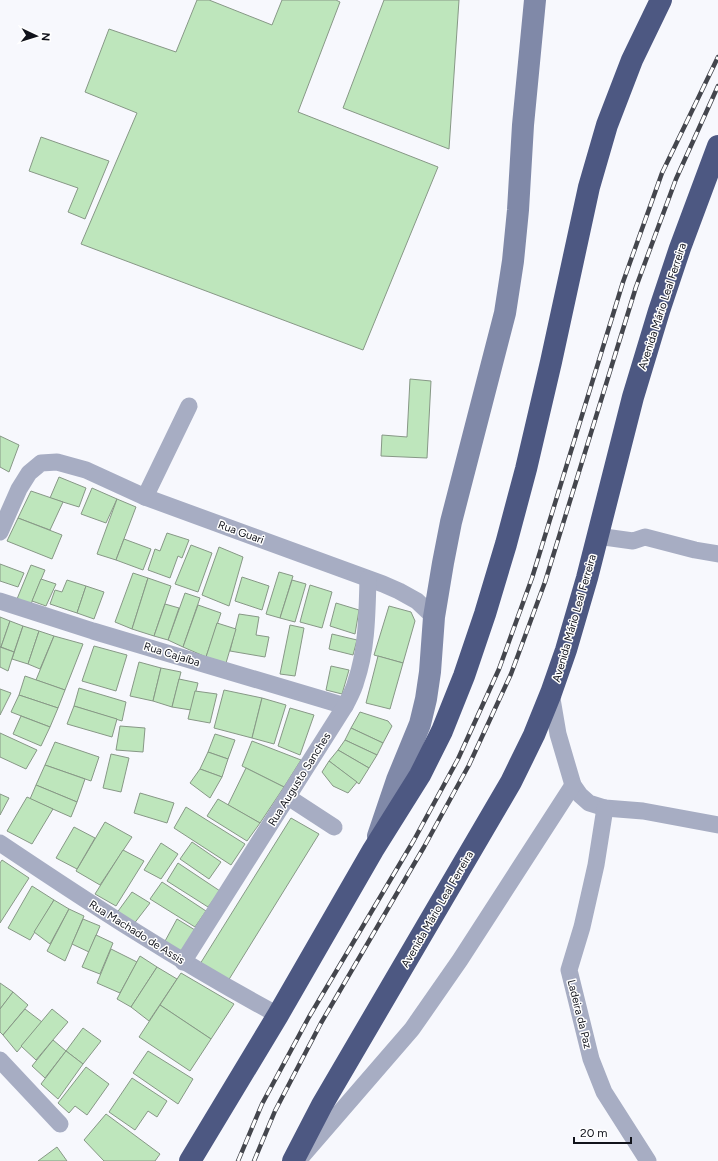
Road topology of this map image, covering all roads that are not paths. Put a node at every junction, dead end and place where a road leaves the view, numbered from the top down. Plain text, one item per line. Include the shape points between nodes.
1 (535, 0) edge
2 (661, 0) edge
3 (717, 146) edge
4 (189, 406) dead end
5 (145, 497) junction
6 (0, 532) edge
7 (597, 536) junction
8 (718, 554) edge
9 (368, 579) junction
10 (0, 601) edge
11 (434, 617) junction
12 (551, 693) junction
13 (345, 706) junction
14 (573, 785) junction
15 (288, 798) junction
16 (605, 808) junction
17 (718, 825) edge
18 (334, 827) dead end
19 (0, 843) edge
20 (373, 850) junction
21 (183, 962) junction
22 (278, 1015) junction
23 (0, 1060) edge
24 (60, 1124) dead end
25 (190, 1161) edge
26 (293, 1161) edge
27 (297, 1161) edge
28 (648, 1161) edge

1 - 11 main road via 512,268 504,313 452,522
2 - 20 highway via 632,60 605,132 589,187 526,469 490,600 442,731 420,775
3 - 7 highway, Avenida Mário Leal Ferreira via 659,311
4 - 5 street
5 - 6 street, Rua Guari via 86,470 57,462 41,463 29,473 19,489
5 - 9 street, Rua Guari
7 - 8 street via 633,541 645,537
7 - 12 highway, Avenida Mário Leal Ferreira via 566,650
9 - 11 street, Rua Guari via 417,601
9 - 13 street, Rua Augusto Sanches via 362,662
10 - 13 street, Rua Cajaíba
11 - 20 main road via 429,679 420,724
12 - 14 street via 558,734
12 - 26 highway, Avenida Mário Leal Ferreira via 511,782 322,1105
13 - 15 street, Rua Augusto Sanches
14 - 16 street via 589,803
14 - 27 street via 460,960 412,1029
15 - 18 street
15 - 21 street, Rua Augusto Sanches
16 - 17 street via 643,811
16 - 28 street, Ladeira da Paz via 594,873 570,970 591,1059 604,1092
19 - 21 street, Rua Machado de Assis
20 - 22 highway
21 - 22 street, Rua Machado de Assis
22 - 25 highway
23 - 24 street

